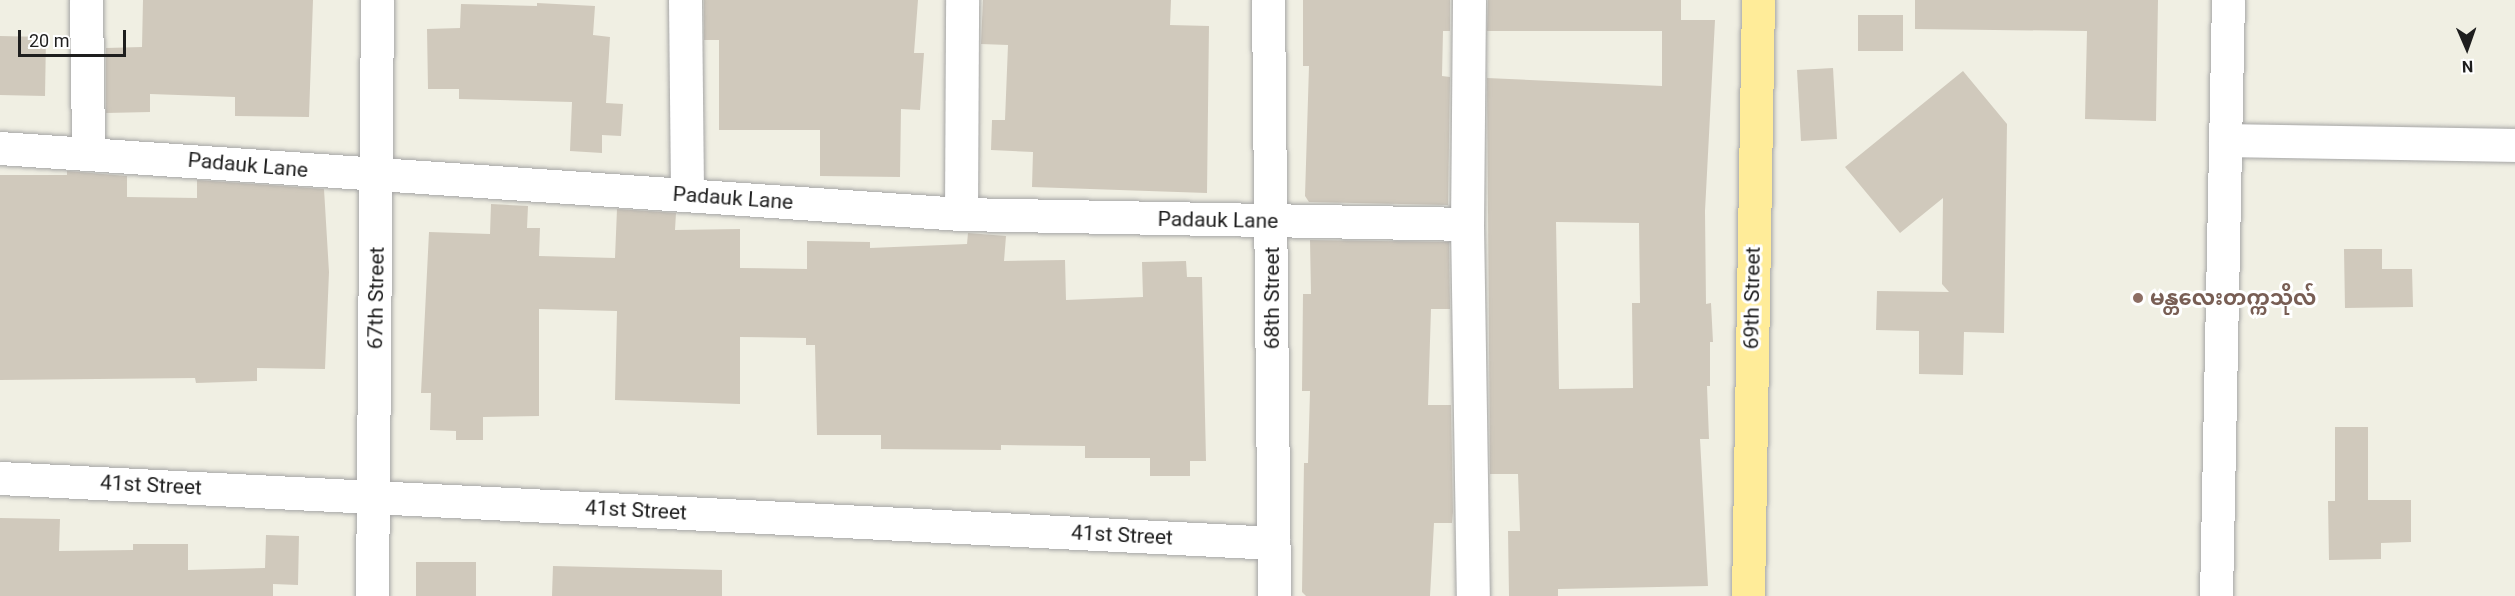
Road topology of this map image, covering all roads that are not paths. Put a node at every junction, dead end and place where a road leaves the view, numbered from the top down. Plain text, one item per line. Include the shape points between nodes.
1 (86, 0) edge
2 (377, 0) edge
3 (685, 0) edge
4 (962, 0) edge
5 (1268, 0) edge
6 (1469, 0) edge
7 (1758, 0) edge
8 (2228, 0) edge
9 (2225, 140) junction
10 (2515, 146) edge
11 (0, 148) edge
12 (88, 151) junction
13 (378, 175) junction
14 (687, 195) junction
15 (961, 214) junction
16 (1272, 222) junction
17 (1467, 224) junction
18 (0, 478) edge
19 (373, 496) junction
20 (1273, 543) junction
21 (372, 596) edge
22 (1274, 596) edge
23 (1473, 596) edge
24 (1748, 596) edge
25 (2216, 596) edge

1 - 12 street
2 - 13 street, 67th Street
3 - 14 street
4 - 15 street
5 - 16 street, 68th Street
6 - 17 street
7 - 24 main road, 69th Street
8 - 9 street
9 - 10 street
9 - 25 street
11 - 12 street, Padauk Lane
12 - 13 street, Padauk Lane
13 - 14 street, Padauk Lane
13 - 19 street, 67th Street
14 - 15 street, Padauk Lane
15 - 16 street, Padauk Lane
16 - 17 street, Padauk Lane
16 - 20 street, 68th Street
17 - 23 street
18 - 19 street, 41st Street
19 - 20 street, 41st Street
19 - 21 street, 67th Street
20 - 22 street, 68th Street

